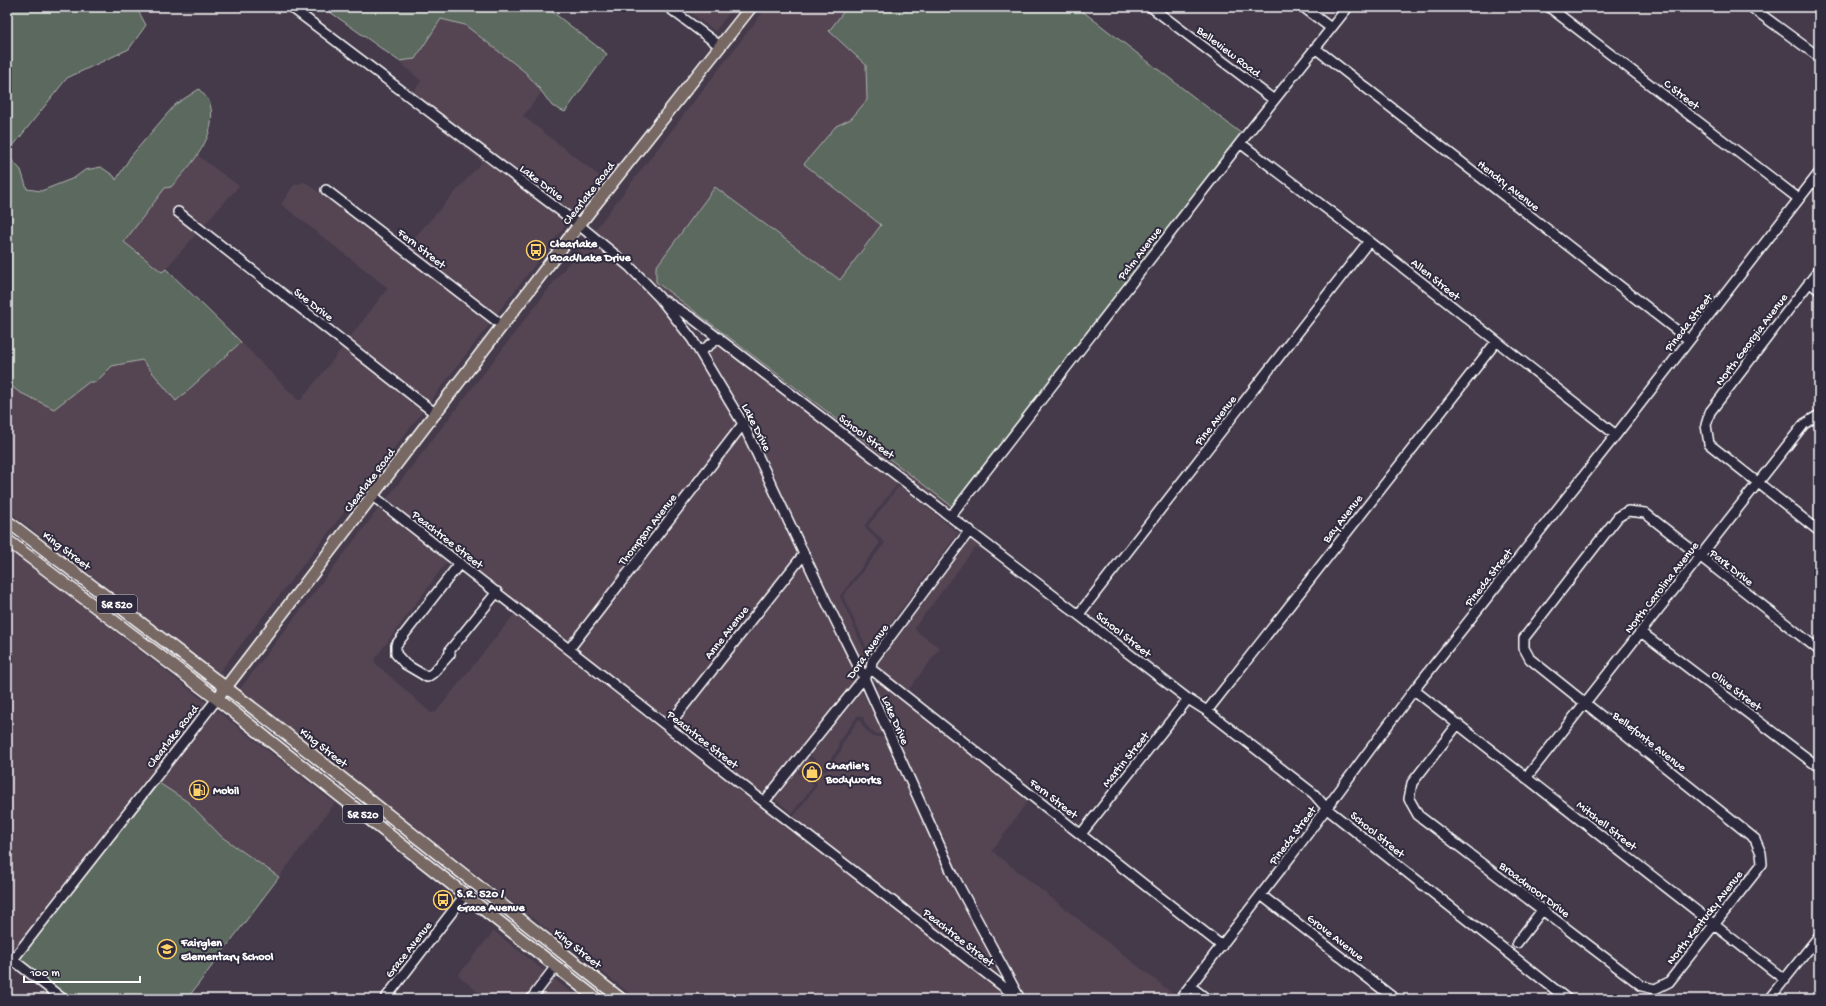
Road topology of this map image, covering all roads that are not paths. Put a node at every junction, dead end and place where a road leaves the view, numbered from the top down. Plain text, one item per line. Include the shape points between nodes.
1 (291, 7) edge
2 (668, 7) edge
3 (750, 7) edge
4 (1151, 7) edge
5 (1303, 7) edge
6 (1348, 7) edge
7 (1550, 7) edge
8 (1751, 7) edge
9 (1331, 28) junction
10 (720, 46) junction
11 (1315, 48) junction
12 (1819, 57) edge
13 (1274, 100) junction
14 (1240, 143) junction
15 (1819, 174) edge
16 (326, 190) dead end
17 (1799, 199) junction
18 (178, 212) dead end
19 (579, 225) junction
20 (1369, 241) junction
21 (1819, 270) edge
22 (1809, 282) junction
23 (1819, 290) edge
24 (659, 297) junction
25 (503, 326) junction
26 (719, 338) junction
27 (1689, 340) junction
28 (1496, 342) junction
29 (700, 352) junction
30 (436, 414) junction
31 (1818, 415) edge
32 (744, 424) junction
33 (1616, 435) junction
34 (1758, 484) junction
35 (374, 496) junction
36 (951, 516) junction
37 (7, 521) edge
38 (970, 530) junction
39 (1819, 531) edge
40 (7, 540) edge
41 (804, 554) junction
42 (53, 555) junction
43 (1699, 556) junction
44 (460, 563) junction
45 (44, 568) junction
46 (497, 592) junction
47 (1079, 614) junction
48 (1641, 632) junction
49 (570, 648) junction
50 (1524, 648) joint
51 (1819, 650) edge
52 (871, 669) junction
53 (864, 678) junction
54 (880, 679) junction
55 (226, 687) junction
56 (1414, 690) junction
57 (871, 693) junction
58 (217, 699) junction
59 (1188, 699) junction
60 (1584, 705) junction
61 (1207, 711) junction
62 (1458, 724) junction
63 (668, 726) junction
64 (1819, 766) edge
65 (1526, 778) junction
66 (764, 802) junction
67 (1327, 809) junction
68 (1081, 834) junction
69 (1761, 853) joint
70 (445, 880) junction
71 (465, 895) junction
72 (1261, 895) junction
73 (1543, 909) junction
74 (1715, 925) junction
75 (1819, 936) edge
76 (1518, 943) dead end
77 (1222, 946) junction
78 (1815, 949) edge
79 (565, 955) junction
80 (13, 960) junction
81 (1000, 962) junction
82 (556, 966) junction
83 (7, 967) edge
84 (986, 973) junction
85 (1785, 980) junction
86 (1190, 986) junction
87 (1655, 989) joint
88 (63, 999) edge
89 (385, 999) edge
90 (531, 999) edge
91 (597, 999) edge
92 (611, 999) edge
93 (621, 999) edge
94 (1020, 999) edge
95 (1180, 999) edge
96 (1207, 999) edge
97 (1395, 999) edge
98 (1567, 999) edge
99 (1769, 999) edge

1 - 19 street, Lake Drive
2 - 10 street
3 - 10 main road, Clearlake Road
4 - 13 street, Belleview Road
5 - 9 street
6 - 9 street, Palm Avenue
7 - 17 street, C Street
8 - 12 street
9 - 11 street, Palm Avenue
10 - 19 main road, Clearlake Road
11 - 13 street, Palm Avenue
11 - 27 street, Hendry Avenue
13 - 14 street, Palm Avenue
14 - 20 street, Allen Street
14 - 36 street, Palm Avenue
15 - 17 street, Pineda Street
16 - 25 street, Fern Street
17 - 27 street, Pineda Street
18 - 30 street, Sue Drive
19 - 24 street, Lake Drive via 630,267
19 - 25 main road, Clearlake Road
20 - 28 street, Allen Street
20 - 47 street, Pine Avenue
21 - 22 street, North Georgia Avenue
22 - 23 street
22 - 34 street, North Georgia Avenue via 1710,412 1706,424 1709,444
24 - 26 street, School Street
24 - 29 street, Lake Drive
25 - 30 main road, Clearlake Road
26 - 29 street
26 - 36 street, School Street
27 - 33 street, Pineda Street
28 - 33 street, Allen Street
28 - 61 street, Bay Avenue
29 - 32 street, Lake Drive
30 - 35 main road, Clearlake Road
31 - 34 street, North Carolina Avenue via 1804,424
32 - 41 street, Lake Drive
32 - 49 street, Thompson Avenue
33 - 56 street, Pineda Street
34 - 39 street
34 - 43 street, North Carolina Avenue
35 - 44 street, Peachtree Street
35 - 55 main road, Clearlake Road
36 - 38 street, School Street
37 - 42 main road, King Street / SR 520
38 - 47 street, School Street
38 - 52 street, Dora Avenue via 872,662
40 - 45 main road, SR 520
41 - 53 street, Lake Drive
41 - 63 street, Anne Avenue
42 - 45 main road
42 - 55 main road, King Street / SR 520
43 - 48 street, North Carolina Avenue
43 - 50 street, Park Drive via 1645,513 1628,511 1618,517 1524,638
43 - 51 street, Park Drive
44 - 46 street, Peachtree Street
44 - 46 street via 396,645 396,654 405,664 427,677 433,674
45 - 58 main road, SR 520
46 - 49 street, Peachtree Street
47 - 59 street, School Street
48 - 60 street, North Carolina Avenue
48 - 64 street, Olive Street
49 - 63 street, Peachtree Street
50 - 60 street, Bellefonte Avenue via 1530,659
52 - 53 street, Dora Avenue
52 - 54 street, Fern Street
53 - 57 street, Lake Drive
53 - 66 street, Dora Avenue
54 - 57 street via 875,683
54 - 68 street, Fern Street
55 - 58 main road, Clearlake Road
55 - 79 main road, King Street / SR 520
56 - 62 street, Mitchell Street
56 - 67 street, Pineda Street
57 - 81 street, Lake Drive via 953,875
58 - 70 main road, SR 520
58 - 80 street, Clearlake Road
59 - 61 street, School Street
59 - 68 street, Martin Street
60 - 65 street, North Carolina Avenue
60 - 69 street, Bellefonte Avenue via 1755,839
61 - 67 street, School Street via 1314,794
62 - 65 street, Mitchell Street
62 - 73 street, Broadmoor Drive via 1412,783 1409,799 1418,815
63 - 66 street, Peachtree Street
65 - 74 street, Mitchell Street
66 - 84 street, Peachtree Street
67 - 72 street, Pineda Street
67 - 98 street, School Street
68 - 77 street, Fern Street
69 - 74 street, North Kentucky Avenue via 1762,864
70 - 71 main road, SR 520
70 - 79 main road via 456,878 550,952
71 - 82 main road, SR 520
71 - 89 street, Grace Avenue
72 - 77 street, Pineda Street
72 - 97 street, Grove Avenue
73 - 76 street
73 - 87 street, Broadmoor Drive via 1642,986
74 - 85 street, Mitchell Street
74 - 87 street, North Kentucky Avenue via 1669,982
75 - 78 street
77 - 86 street, Pineda Street
78 - 85 street
79 - 93 main road, King Street / SR 520
80 - 83 street, Clearlake Road
80 - 88 street
81 - 84 street via 1001,968 997,972
81 - 94 street, Lake Drive
82 - 90 street
82 - 91 main road, SR 520
82 - 92 main road via 566,964
84 - 94 street, Peachtree Street
85 - 99 street
86 - 95 street, Pineda Street
86 - 96 street

